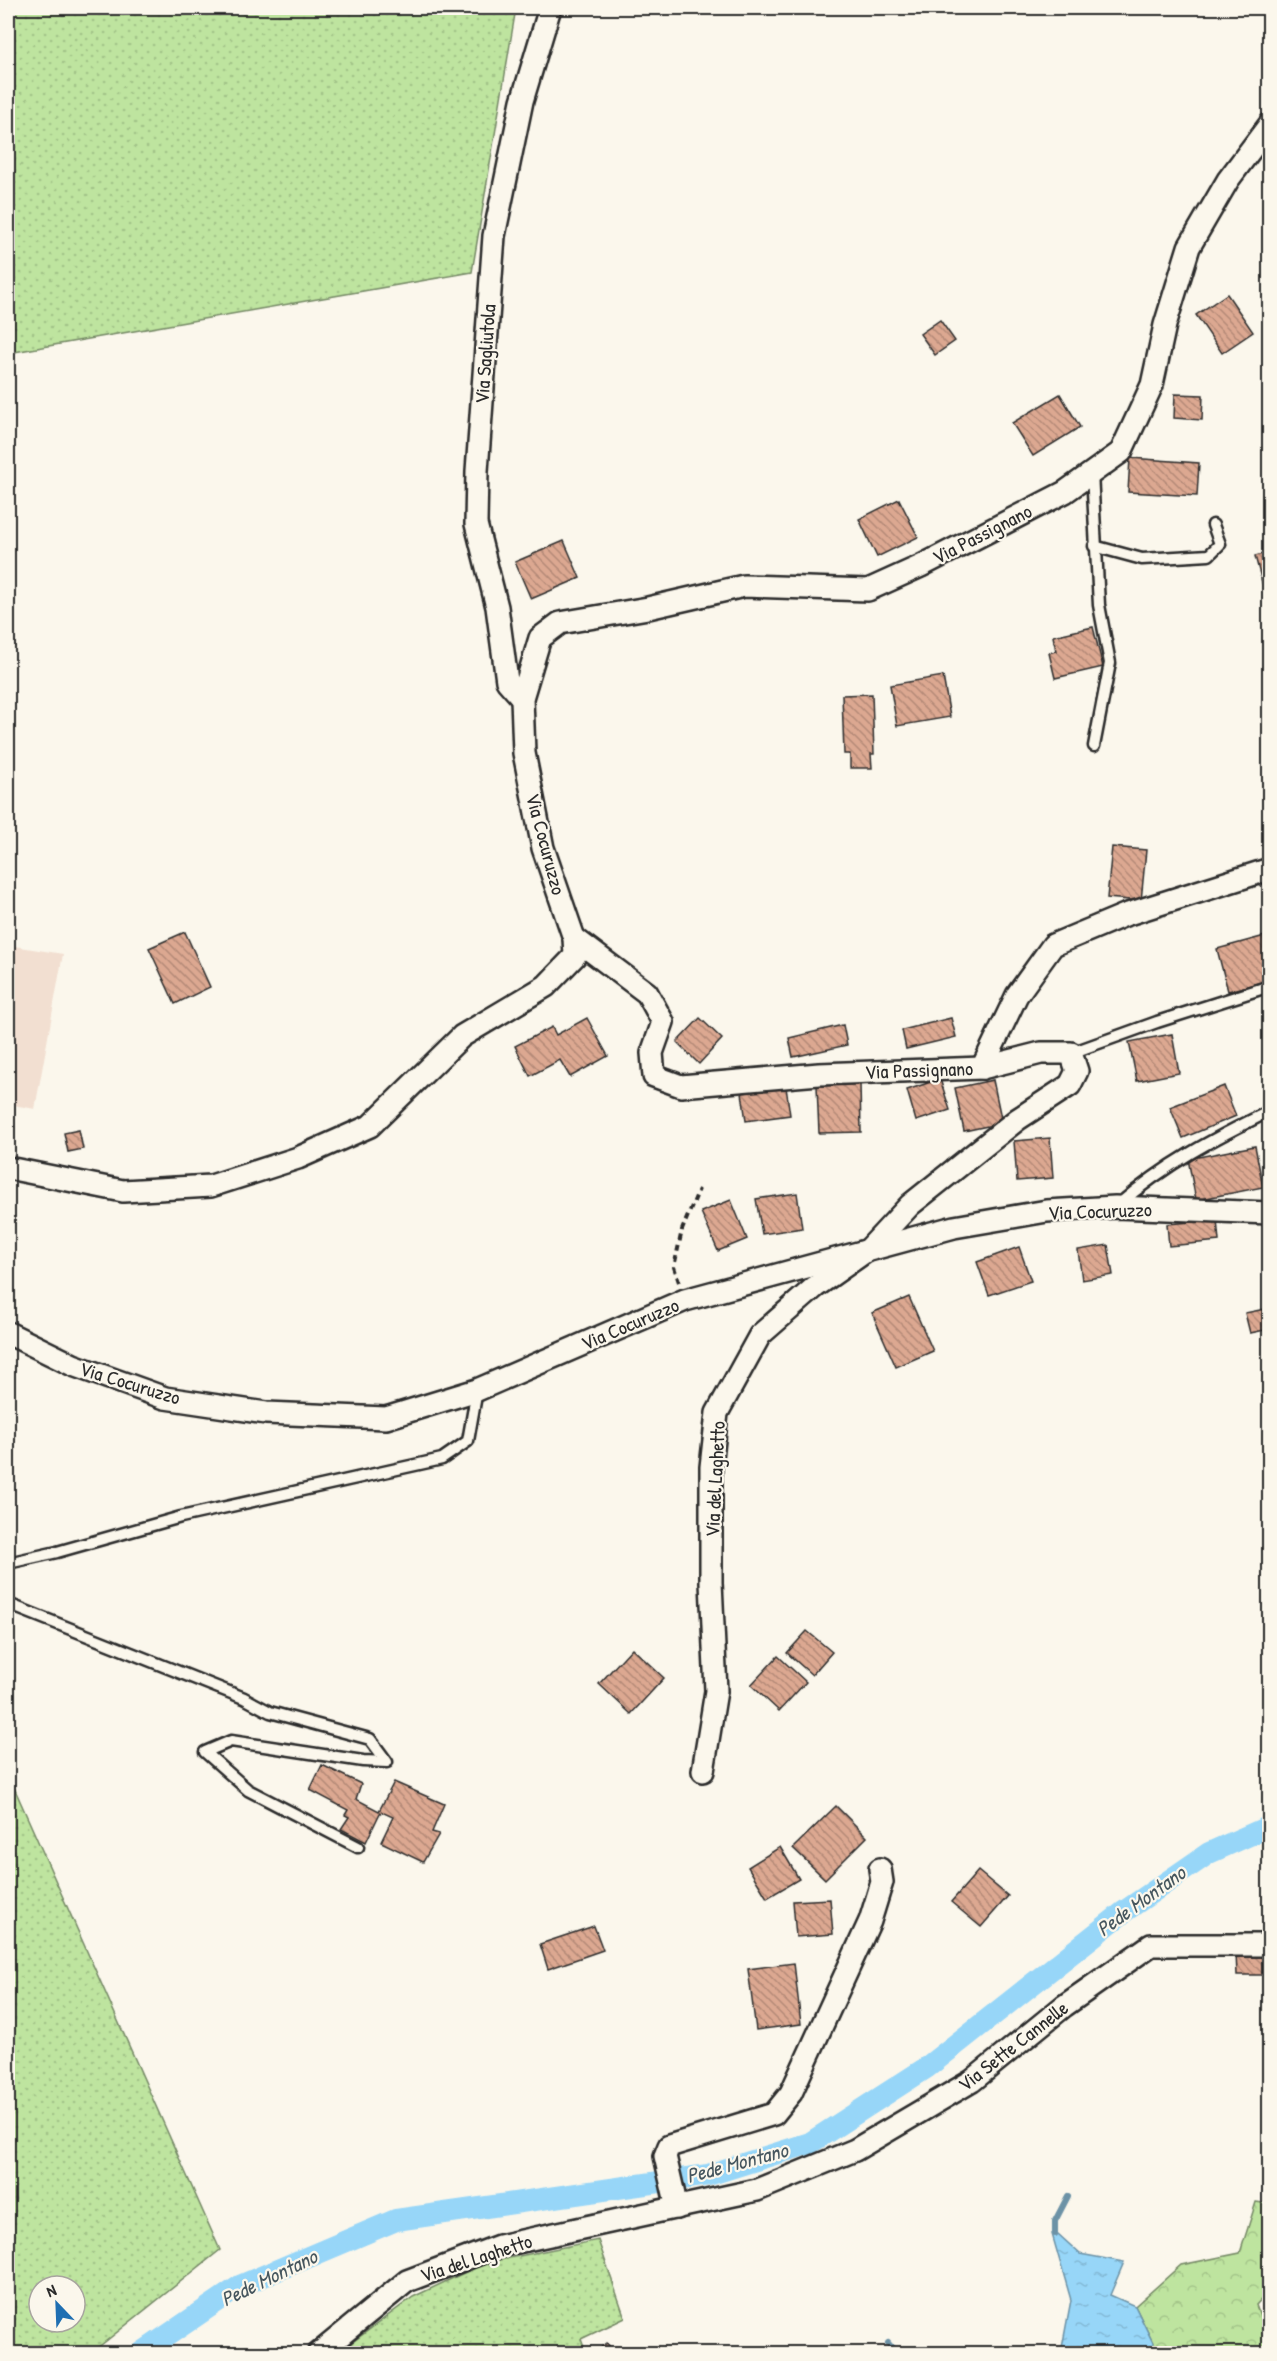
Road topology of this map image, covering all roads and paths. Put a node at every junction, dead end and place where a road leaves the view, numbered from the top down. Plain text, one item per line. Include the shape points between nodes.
1 (550, 8) edge
2 (1269, 124) edge
3 (1092, 473) junction
4 (1213, 525) dead end
5 (1094, 546) junction
6 (522, 698) junction
7 (1094, 746) dead end
8 (1269, 869) edge
9 (574, 938) junction
10 (1269, 986) edge
11 (1071, 1053) junction
12 (982, 1068) junction
13 (1269, 1111) edge
14 (8, 1168) edge
15 (699, 1189) dead end
16 (1115, 1207) junction
17 (1269, 1214) edge
18 (869, 1249) junction
19 (685, 1300) junction
20 (8, 1333) edge
21 (477, 1390) junction
22 (8, 1563) edge
23 (8, 1604) edge
24 (703, 1771) dead end
25 (358, 1847) dead end
26 (880, 1869) dead end
27 (1269, 1945) edge
28 (682, 2204) junction
29 (318, 2354) edge

1 - 6 street, Via Sagliutola via 522,101 494,236 477,471 476,524 497,607 507,681
2 - 3 street, Via Passignano via 1228,180 1189,247 1152,385 1121,452
3 - 5 lane
3 - 6 street, Via Passignano via 1065,492 868,590 744,586 560,623 540,638
4 - 5 lane via 1220,544 1209,555 1142,559
5 - 7 lane via 1099,605 1110,663
6 - 9 street, Via Cocuruzzo via 524,753 543,848
8 - 12 street via 1125,915 1053,945 1017,995
9 - 12 street, Via Passignano via 647,993 663,1022 652,1053 654,1076 681,1086 819,1074
9 - 14 street via 575,956 546,986 462,1036 370,1126 298,1158 212,1186 123,1191
10 - 11 lane
11 - 12 street, Via Passignano via 1041,1053
11 - 18 street via 1077,1071 1070,1085 1018,1119 910,1205
13 - 16 lane via 1191,1151
15 - 19 path via 682,1230 674,1267
16 - 17 street, Via Cocuruzzo
16 - 18 street, Via Cocuruzzo via 1047,1211 965,1225
18 - 19 street, Via Cocuruzzo
18 - 24 street, Via del Laghetto via 815,1287 760,1335 717,1413 711,1467 716,1691
19 - 21 street, Via Cocuruzzo
20 - 21 street, Via Cocuruzzo via 73,1365 165,1398 266,1413 386,1418
21 - 22 lane via 468,1441 442,1459 181,1516
23 - 25 lane via 244,1698 270,1712 370,1739 387,1762 231,1741 205,1752 248,1790
26 - 28 street via 882,1882 870,1921 791,2093 774,2114 669,2146 665,2156
27 - 28 street, Via Sette Cannelle via 1151,1945 1064,2006 972,2081 855,2150 757,2190
28 - 29 street, Via del Laghetto via 499,2246 407,2281

